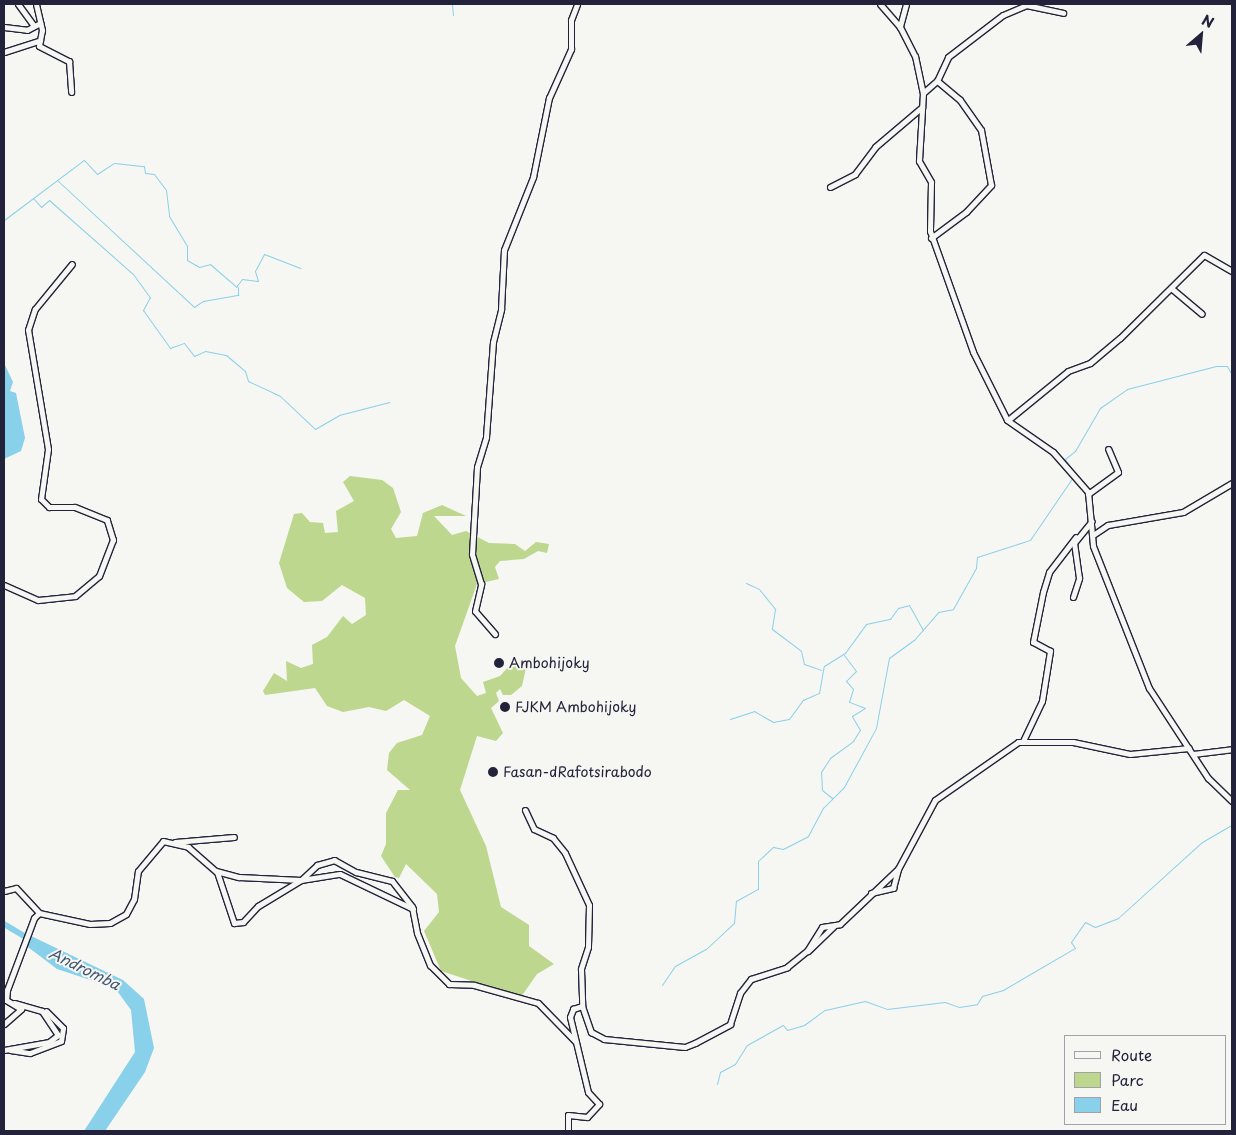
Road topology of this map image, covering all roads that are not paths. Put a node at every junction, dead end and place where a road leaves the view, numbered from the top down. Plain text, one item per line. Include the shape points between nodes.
1 (18, 4) edge
2 (36, 4) edge
3 (577, 4) edge
4 (880, 4) edge
5 (906, 4) edge
6 (1062, 13) dead end
7 (40, 23) junction
8 (34, 26) junction
9 (4, 27) edge
10 (900, 27) junction
11 (40, 40) junction
12 (4, 52) edge
13 (937, 81) junction
14 (71, 92) dead end
15 (923, 93) junction
16 (922, 107) junction
17 (830, 187) dead end
18 (931, 238) junction
19 (72, 264) dead end
20 (1232, 270) edge
21 (1171, 288) junction
22 (1202, 314) dead end
23 (1008, 420) junction
24 (1108, 448) dead end
25 (1232, 483) edge
26 (1088, 494) junction
27 (1092, 521) junction
28 (1093, 535) junction
29 (1076, 537) junction
30 (4, 585) edge
31 (1073, 597) dead end
32 (495, 634) dead end
33 (1023, 741) junction
34 (1189, 748) junction
35 (1232, 749) edge
36 (1192, 754) junction
37 (1232, 801) edge
38 (525, 810) dead end
39 (234, 838) dead end
40 (172, 843) junction
41 (898, 869) junction
42 (216, 871) junction
43 (300, 880) junction
44 (4, 891) edge
45 (871, 893) junction
46 (413, 909) junction
47 (39, 913) junction
48 (10, 1003) junction
49 (582, 1006) junction
50 (4, 1024) edge
51 (576, 1042) junction
52 (6, 1050) edge
53 (568, 1131) edge

1 - 8 street
2 - 7 street
3 - 32 street via 571,20 571,49 549,98 533,177 504,250 501,309 493,342 486,437 477,467 472,554 481,584 475,611
4 - 10 street
5 - 10 street
6 - 13 street via 1026,5 1003,14 948,57
7 - 8 street
7 - 11 street
8 - 9 street via 27,30
10 - 15 street via 915,56
11 - 12 street
11 - 14 street via 41,49 69,61
13 - 15 street
13 - 18 street via 960,100 981,130 991,185 966,212
15 - 16 street
16 - 17 street via 875,147 855,174
16 - 18 street via 919,161 931,182 927,207
18 - 23 street via 973,352
19 - 30 street via 35,309 28,330 48,450 41,499 49,507 74,507 108,520 113,540 99,576 75,596 38,600
20 - 21 street via 1204,255
21 - 22 street
21 - 23 street via 1090,363 1068,371
23 - 26 street via 1045,445
24 - 26 street via 1118,472
25 - 28 street via 1183,512 1108,524
26 - 27 street
27 - 28 street
27 - 29 street
28 - 34 street via 1093,546 1143,675
29 - 31 street via 1073,557 1079,578
29 - 33 street via 1049,572 1043,592 1033,643 1050,652 1042,701
33 - 34 street via 1073,742 1130,754
33 - 41 street via 935,800
34 - 36 street
35 - 36 street
36 - 37 street via 1217,789
38 - 49 street via 534,829 553,838 565,853 589,906 588,947 581,969
39 - 40 street
40 - 42 street via 188,847
40 - 47 street via 163,841 144,860 134,899 126,914 110,923 90,924
41 - 45 street
41 - 45 street via 894,888
42 - 43 street via 261,881
42 - 43 street via 234,924 243,922 258,906
43 - 46 street via 340,874
43 - 46 street via 318,865 334,860 356,872 392,881
44 - 47 street via 16,888
45 - 49 street via 834,926 822,927 807,951 782,970 751,979 740,993 730,1024 689,1046 596,1037
46 - 51 street via 417,933 430,965 449,984 474,985 538,1003
47 - 48 street via 21,946 7,990 6,1000
48 - 50 street via 21,1009
48 - 52 street via 29,1004 49,1018 57,1030 55,1039
49 - 51 street via 570,1012
51 - 53 street via 588,1092 599,1108 587,1117 568,1115

